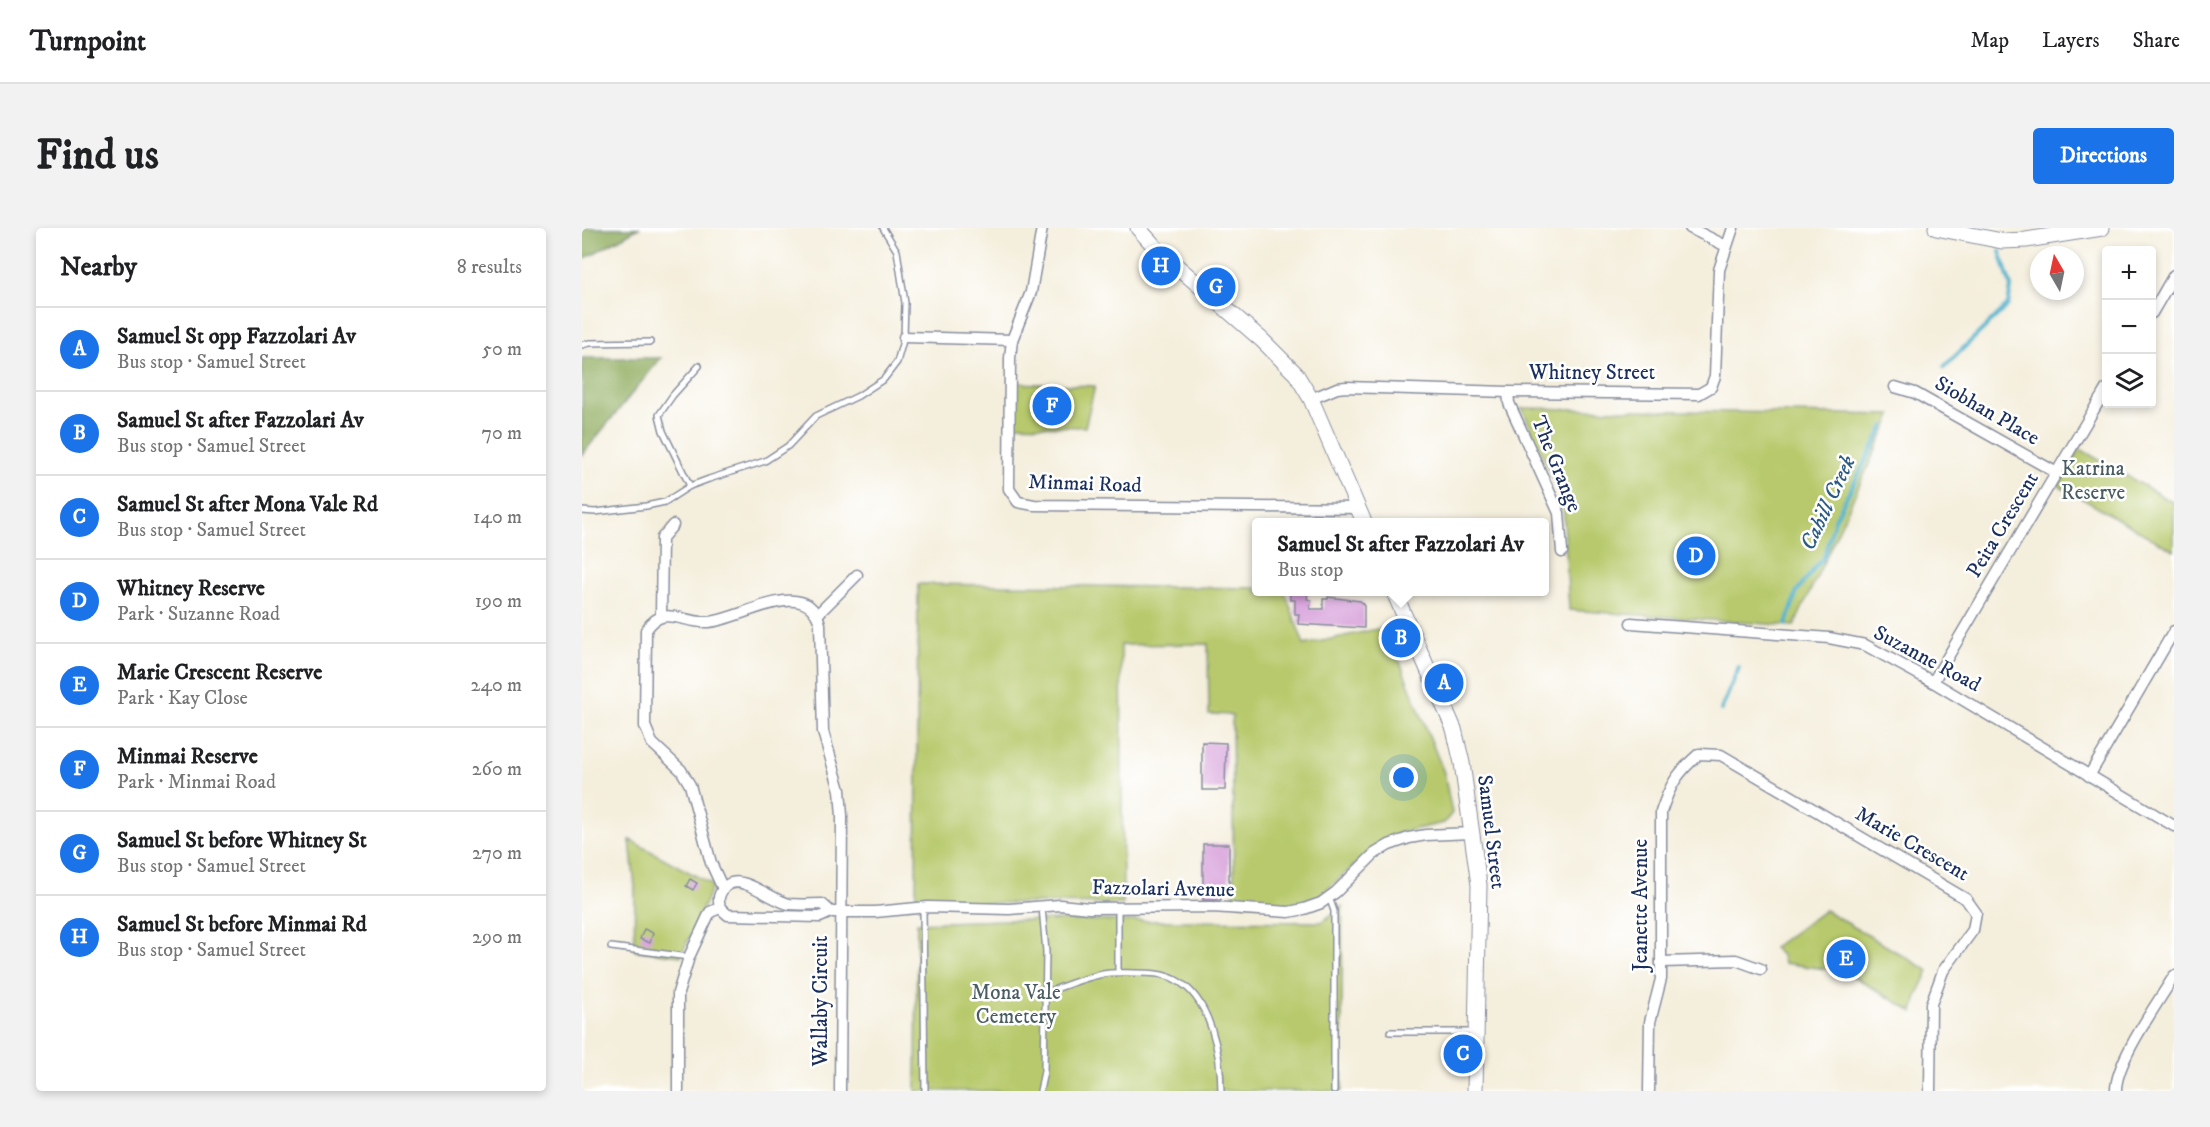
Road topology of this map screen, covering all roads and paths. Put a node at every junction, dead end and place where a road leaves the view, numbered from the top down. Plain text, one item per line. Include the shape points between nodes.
1 (883, 228) edge
2 (1042, 228) edge
3 (1138, 228) edge
4 (1690, 228) edge
5 (1733, 228) edge
6 (1936, 228) edge
7 (2102, 228) edge
8 (1726, 246) junction
9 (2174, 275) edge
10 (2156, 305) edge
11 (904, 337) junction
12 (1012, 340) junction
13 (650, 342) dead end
14 (582, 345) edge
15 (699, 366) dead end
16 (1895, 387) dead end
17 (1509, 392) junction
18 (2102, 396) edge
19 (1311, 399) junction
20 (2057, 473) junction
21 (690, 486) junction
22 (582, 511) edge
23 (1361, 515) edge
24 (673, 525) dead end
25 (1562, 552) dead end
26 (857, 575) dead end
27 (1396, 596) edge
28 (818, 614) junction
29 (661, 616) junction
30 (1631, 623) dead end
31 (2174, 631) edge
32 (1933, 682) junction
33 (1721, 755) joint
34 (2089, 776) junction
35 (2174, 826) edge
36 (1471, 833) junction
37 (723, 889) junction
38 (1329, 897) junction
39 (1041, 906) junction
40 (720, 908) junction
41 (923, 908) junction
42 (1118, 908) junction
43 (836, 912) junction
44 (611, 947) dead end
45 (689, 957) junction
46 (1661, 962) junction
47 (1761, 969) dead end
48 (1118, 972) junction
49 (2174, 976) edge
50 (1045, 993) junction
51 (1390, 1032) dead end
52 (1476, 1032) junction
53 (678, 1091) edge
54 (840, 1091) edge
55 (925, 1091) edge
56 (1040, 1091) edge
57 (1221, 1091) edge
58 (1334, 1091) edge
59 (1475, 1091) edge
60 (1649, 1091) edge
61 (1930, 1091) edge
62 (2116, 1091) edge

1 - 11 lane via 897,251 901,270
2 - 12 street, Minmai Road via 1031,292
3 - 19 street via 1281,358
4 - 8 street
5 - 8 street, Whitney Street
6 - 7 street via 2002,241
8 - 17 street, Whitney Street via 1719,270 1715,376 1711,387 1699,394
9 - 10 street
11 - 12 street
11 - 21 lane via 897,362 884,379 816,416 788,446 765,461
12 - 23 street, Minmai Road via 1009,489 1018,502
13 - 14 lane
15 - 21 lane via 659,415
16 - 20 street, Siobhan Place via 1915,393
17 - 19 street, Whitney Street via 1346,387
17 - 25 street, The Grange via 1509,403 1559,513
18 - 20 street, Peita Crescent
19 - 23 street
20 - 32 street, Peita Crescent
21 - 22 lane via 664,502
24 - 29 street via 662,538
26 - 28 street
27 - 36 street, Samuel Street via 1454,729
28 - 29 street via 795,600 773,602 710,622
28 - 43 street, Wallaby Circuit via 823,732 840,790
29 - 37 street via 646,630 645,726 652,743 681,770 690,785 711,863
30 - 32 street, Suzanne Road via 1829,638 1865,645
31 - 34 street
32 - 34 street, Suzanne Road
33 - 46 street, Jeanette Avenue via 1698,754 1681,770 1669,788 1661,812
33 - 61 street, Marie Crescent via 1966,899 1976,913 1973,930 1943,971 1930,1004
34 - 35 street, Suzanne Road
36 - 38 street, Fazzolari Avenue via 1426,835 1389,845 1374,854
36 - 52 street, Samuel Street via 1479,885
37 - 40 street via 718,897
37 - 43 street, Fazzolari Avenue via 729,883 744,883 788,904 822,904
38 - 42 street, Fazzolari Avenue via 1289,912 1212,907
38 - 58 lane via 1334,911
39 - 41 street, Fazzolari Avenue
39 - 42 street, Fazzolari Avenue
39 - 50 lane
40 - 43 street, Fazzolari Avenue via 728,915 820,917
40 - 45 street via 710,912
41 - 43 street, Fazzolari Avenue
41 - 55 lane
42 - 48 lane
43 - 54 street, Wallaby Circuit
44 - 45 lane
45 - 53 street via 678,993
46 - 47 street via 1736,960
46 - 60 street, Jeanette Avenue via 1661,979 1650,1022
48 - 50 lane
48 - 57 lane via 1152,973 1175,979 1185,987 1206,1016 1215,1038
49 - 62 street via 2128,1054
50 - 56 lane
51 - 52 lane
52 - 59 street, Samuel Street

